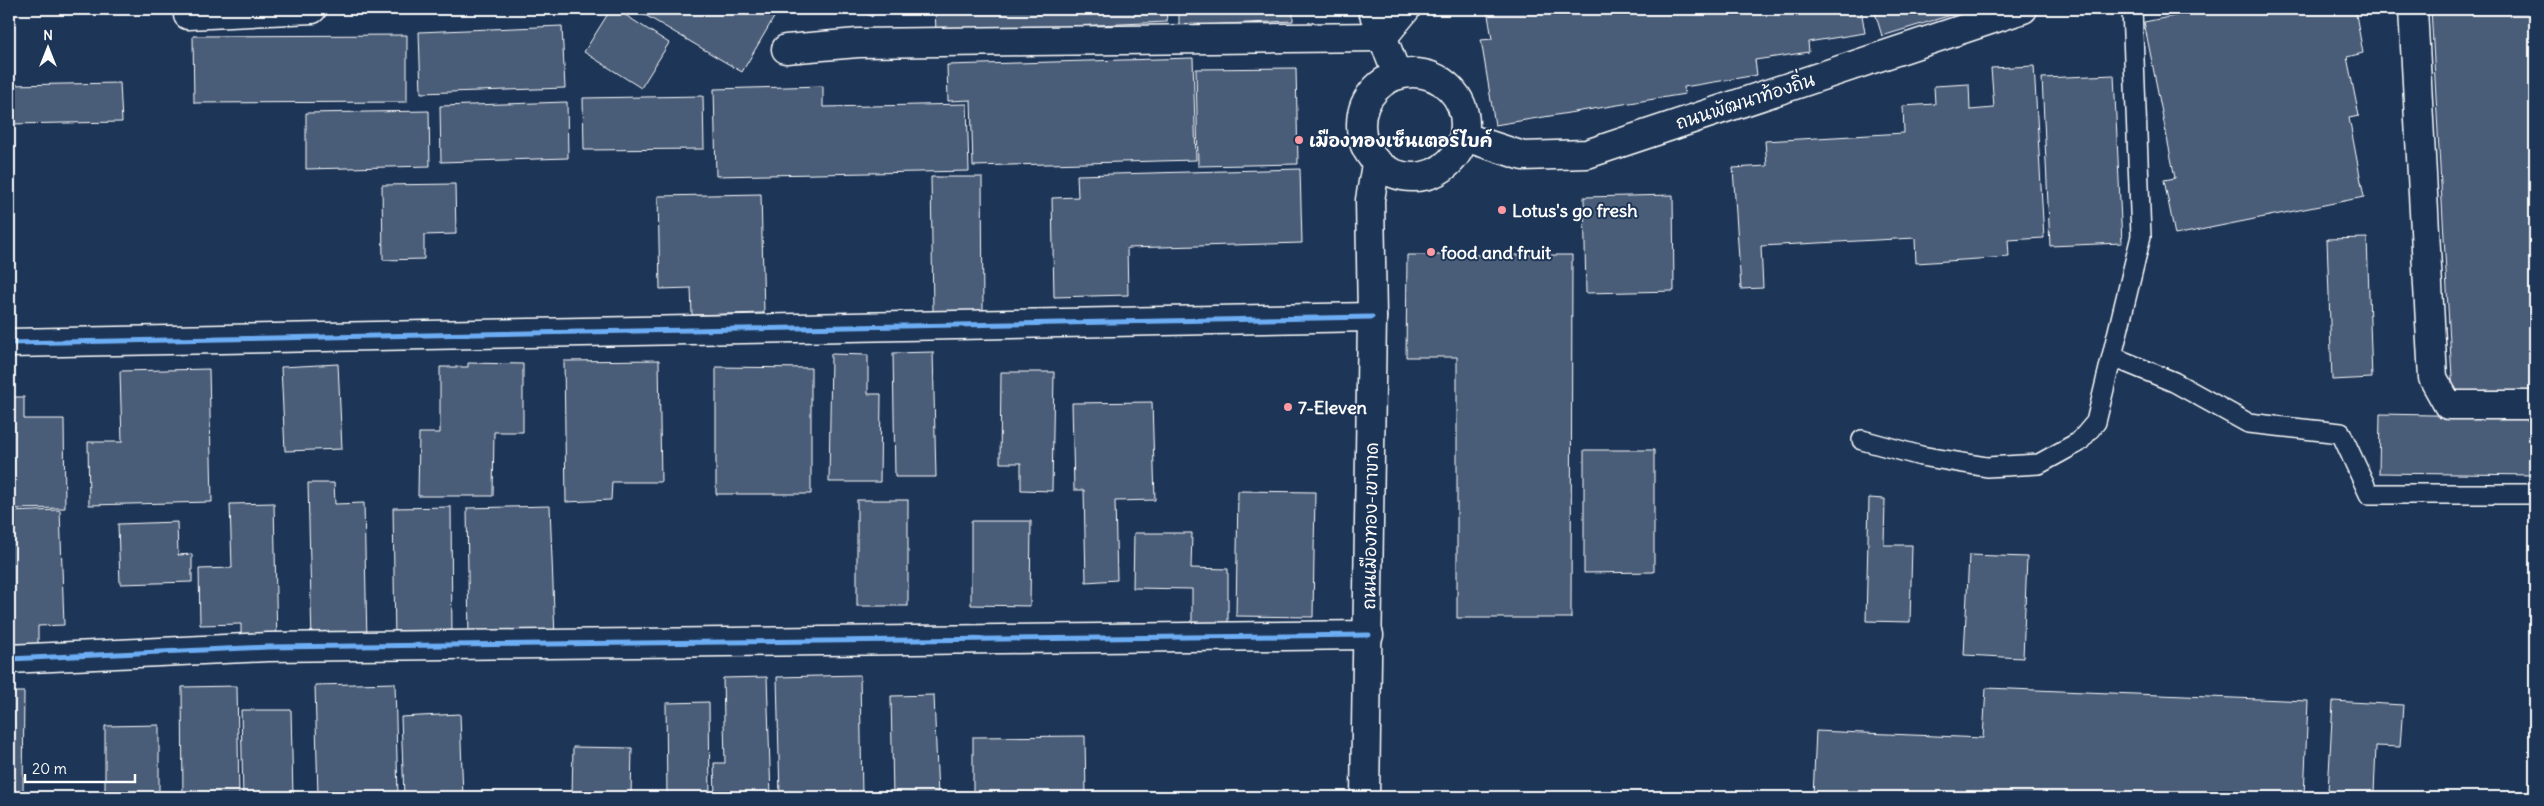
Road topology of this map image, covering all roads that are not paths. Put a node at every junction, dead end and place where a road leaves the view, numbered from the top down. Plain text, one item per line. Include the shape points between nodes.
1 (312, 9) edge
2 (1372, 9) edge
3 (1406, 9) edge
4 (2023, 9) edge
5 (2132, 9) edge
6 (2413, 9) edge
7 (188, 15) dead end
8 (1382, 37) junction
9 (786, 49) dead end
10 (1396, 75) junction
11 (1465, 137) junction
12 (1376, 164) junction
13 (1372, 317) junction
14 (9, 343) edge
15 (2113, 357) junction
16 (2535, 406) edge
17 (1862, 440) dead end
18 (2535, 494) edge
19 (1369, 634) junction
20 (9, 659) edge
21 (1365, 797) edge

1 - 7 street
2 - 8 street
3 - 8 street
4 - 11 street, ถนนพัฒนาท้องถิ่น via 1587,154 1523,156
5 - 15 lane via 2141,236
6 - 16 street via 2432,378 2448,405
8 - 9 street via 858,42
8 - 10 street
10 - 11 street via 1424,74 1449,86 1463,110
10 - 12 street via 1373,90 1361,114 1362,141
11 - 12 street via 1452,161 1428,176 1401,177
12 - 13 street, ถนนเมืองทอง-เขาขาด via 1370,200
13 - 14 street
13 - 19 street, ถนนเมืองทอง-เขาขาด
15 - 17 lane via 2096,422 2079,442 2039,464 1988,468 1921,456
15 - 18 lane via 2174,382 2248,423 2341,433 2369,494
19 - 20 street via 268,647
19 - 21 street, ถนนเมืองทอง-เขาขาด

